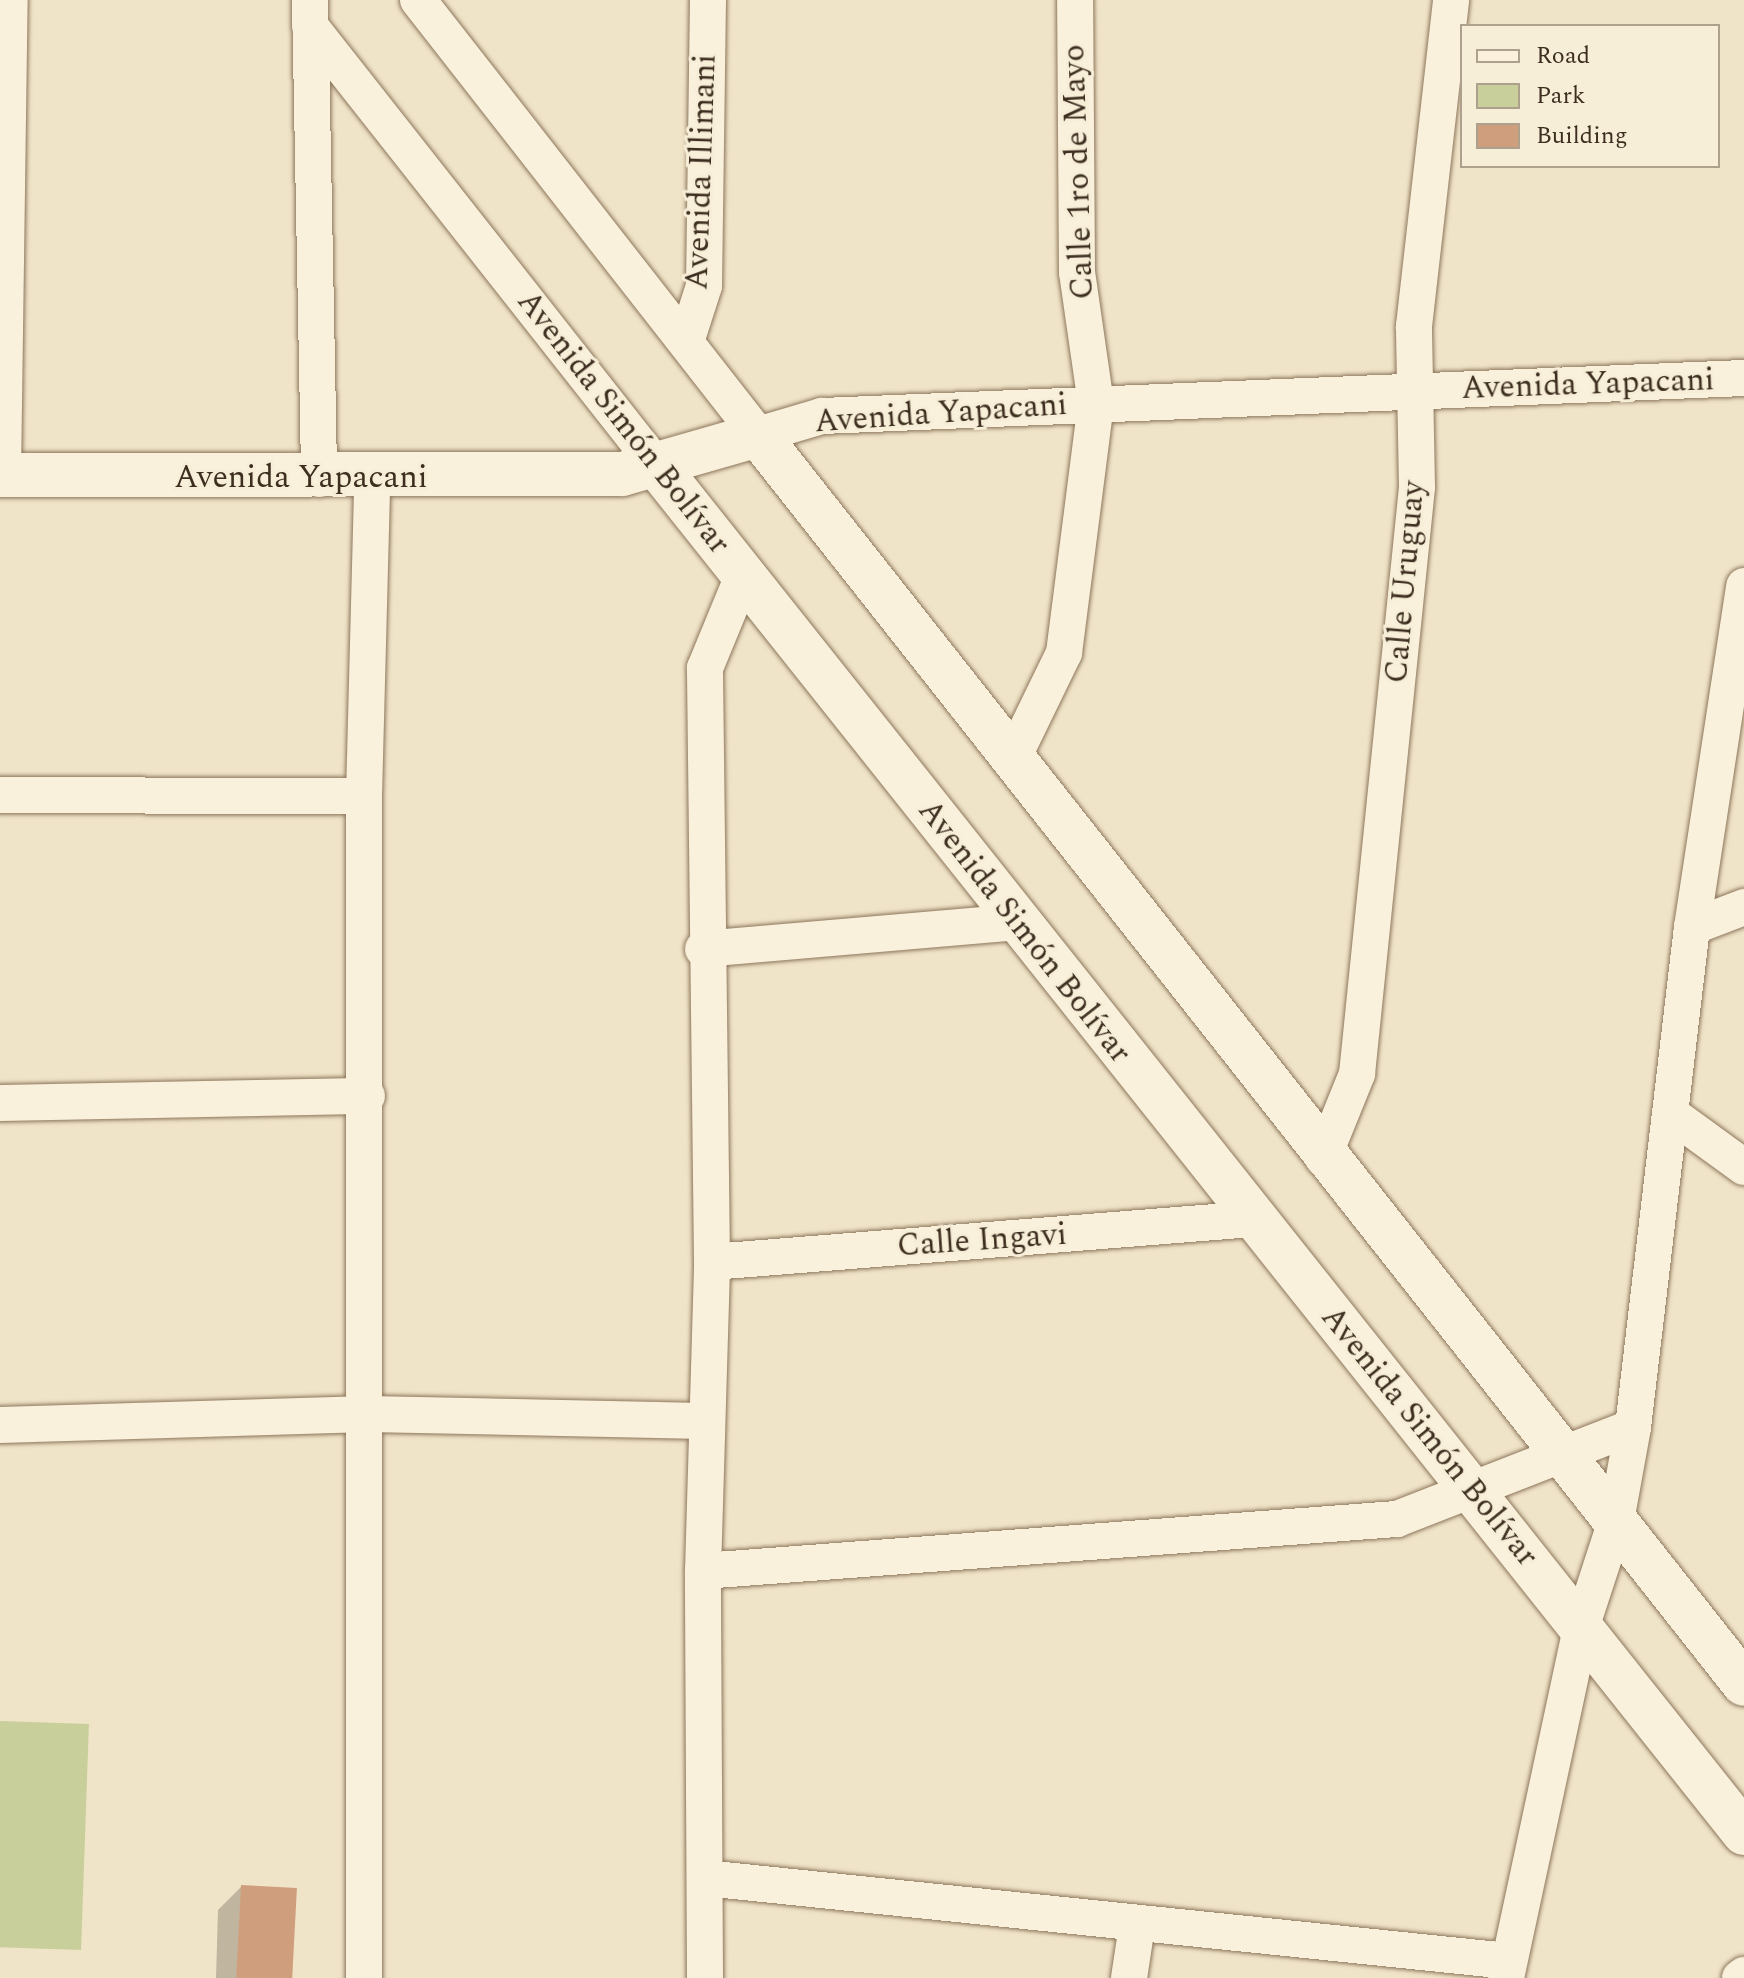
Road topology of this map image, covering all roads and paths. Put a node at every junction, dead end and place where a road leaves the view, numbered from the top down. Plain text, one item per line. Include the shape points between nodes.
1 (10, 0) edge
2 (418, 0) edge
3 (708, 0) edge
4 (1075, 0) edge
5 (1451, 0) edge
6 (310, 13) edge
7 (686, 342) junction
8 (1744, 378) edge
9 (1417, 392) junction
10 (1096, 404) junction
11 (758, 435) junction
12 (656, 465) junction
13 (1, 475) edge
14 (319, 479) junction
15 (372, 480) junction
16 (743, 576) junction
17 (1744, 586) edge
18 (1012, 760) junction
19 (0, 795) edge
20 (364, 796) junction
21 (1744, 907) edge
22 (1015, 922) junction
23 (1692, 927) junction
24 (703, 949) junction
25 (367, 1096) junction
26 (0, 1103) edge
27 (1671, 1114) junction
28 (1323, 1158) junction
29 (1744, 1167) edge
30 (1252, 1219) junction
31 (712, 1262) junction
32 (368, 1414) junction
33 (704, 1421) junction
34 (0, 1425) edge
35 (1633, 1427) junction
36 (1561, 1454) junction
37 (1476, 1491) junction
38 (1616, 1521) junction
39 (703, 1571) junction
40 (1581, 1628) junction
41 (1744, 1684) edge
42 (1744, 1833) edge
43 (705, 1878) junction
44 (1137, 1926) junction
45 (1507, 1970) edge
46 (364, 1978) edge
47 (705, 1978) edge
48 (1129, 1978) edge

1 - 13 street
2 - 7 street
3 - 7 street, Avenida Illimani via 704,286
4 - 10 street, Calle 1ro de Mayo via 1077,272
5 - 9 street, Calle Uruguay via 1414,326
6 - 12 street, Avenida Simón Bolívar
6 - 14 street
7 - 11 street
8 - 9 street, Avenida Yapacani
9 - 10 street, Avenida Yapacani
9 - 28 street, Calle Uruguay via 1417,487 1357,1074
10 - 11 street, Avenida Yapacani via 822,416
10 - 18 street, Calle 1ro de Mayo via 1064,653
11 - 12 street, Avenida Yapacani
11 - 18 street
12 - 15 street, Avenida Yapacani via 622,474
12 - 16 street, Avenida Simón Bolívar
13 - 14 street, Avenida Yapacani
14 - 15 street, Avenida Yapacani
15 - 20 street
16 - 22 street, Avenida Simón Bolívar
16 - 24 street via 705,668
17 - 23 street
18 - 28 street
19 - 20 street
20 - 25 street
21 - 23 street
22 - 24 street
22 - 30 street, Avenida Simón Bolívar
23 - 27 street
24 - 31 street
25 - 26 street
25 - 32 street
27 - 29 street
27 - 35 street
28 - 36 street
30 - 31 street, Calle Ingavi
30 - 37 street, Avenida Simón Bolívar
31 - 33 street
32 - 33 street
32 - 34 street
32 - 46 street
33 - 39 street
35 - 36 street
35 - 38 street
36 - 37 street
36 - 38 street
37 - 39 street via 1397,1519
37 - 40 street, Avenida Simón Bolívar
38 - 40 street
38 - 41 street
39 - 43 street
40 - 42 street, Avenida Simón Bolívar
40 - 45 street
43 - 44 street
43 - 47 street
44 - 45 street
44 - 48 street

